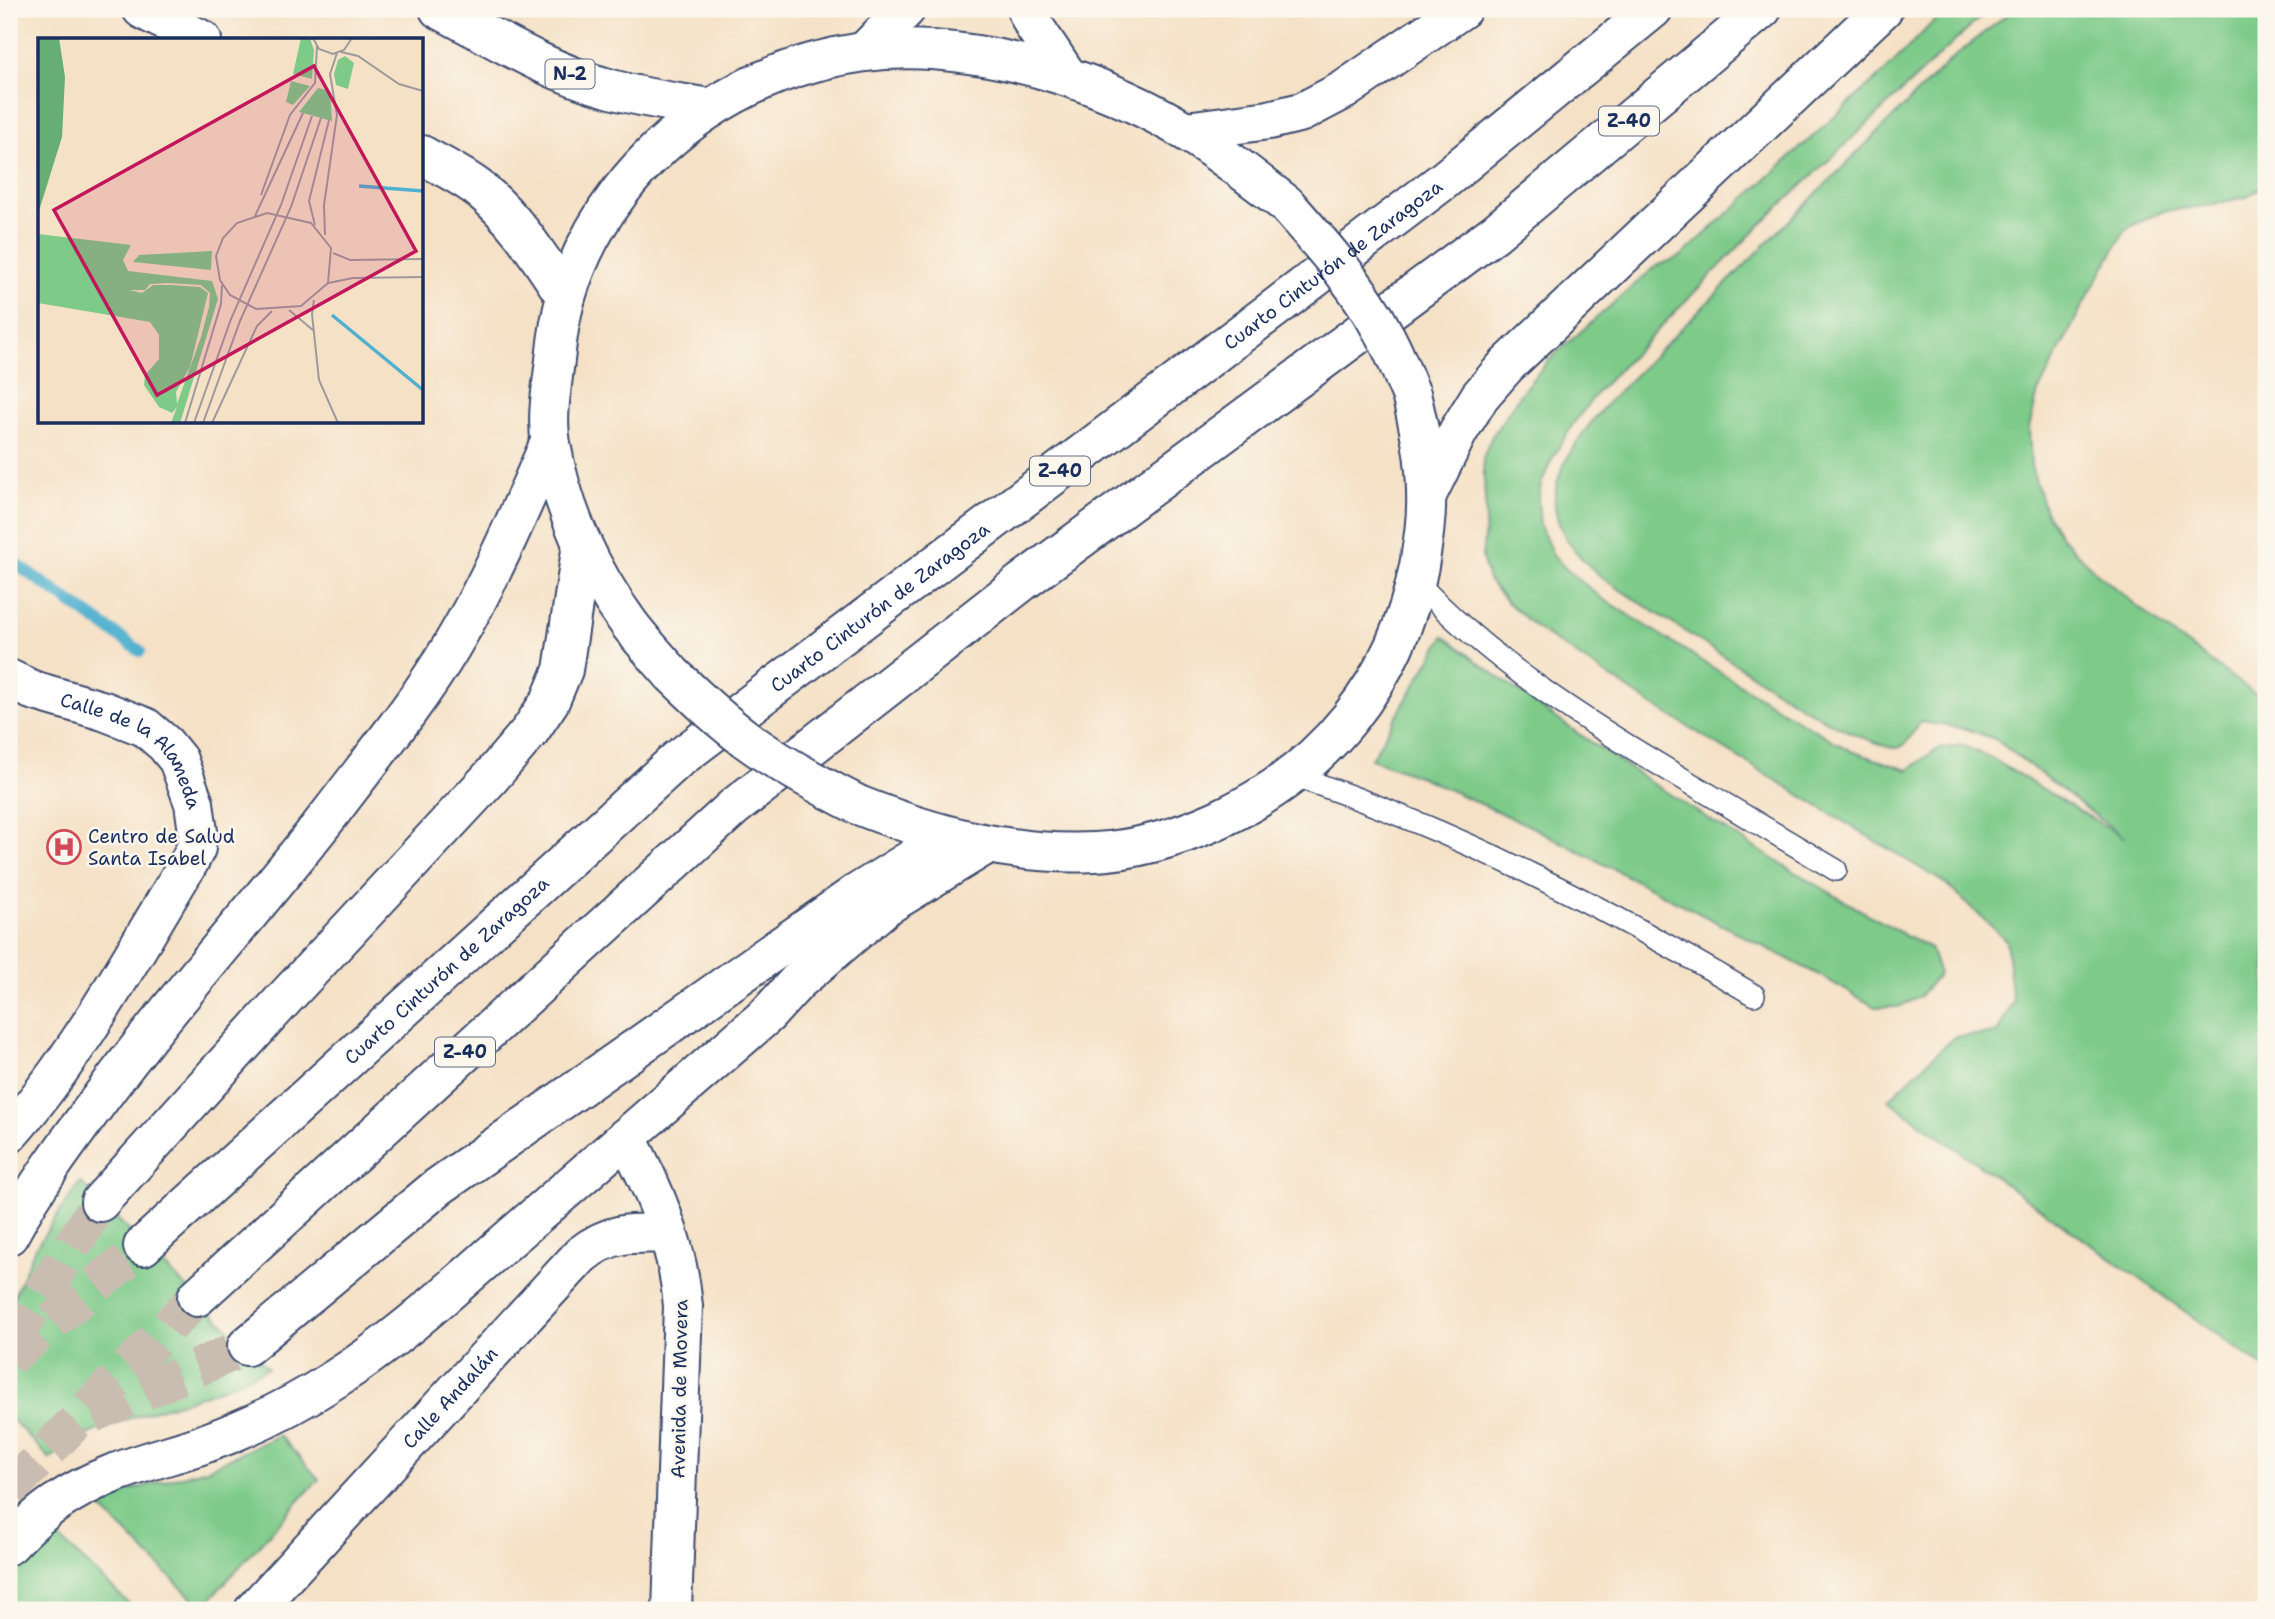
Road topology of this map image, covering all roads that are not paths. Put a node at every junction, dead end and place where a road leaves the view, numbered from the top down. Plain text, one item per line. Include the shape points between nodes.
1 (142, 9) edge
2 (441, 9) edge
3 (906, 9) edge
4 (1026, 9) edge
5 (1462, 9) edge
6 (1653, 9) edge
7 (1762, 9) edge
8 (1883, 9) edge
9 (198, 38) edge
10 (864, 52) junction
11 (1068, 77) junction
12 (708, 108) junction
13 (1185, 131) junction
14 (424, 156) edge
15 (566, 297) junction
16 (550, 442) junction
17 (1427, 495) junction
18 (582, 544) junction
19 (1416, 581) junction
20 (9, 679) edge
21 (1294, 776) junction
22 (949, 836) junction
23 (986, 845) junction
24 (1836, 870) dead end
25 (1754, 995) dead end
26 (9, 1134) edge
27 (626, 1137) junction
28 (100, 1202) tunnel mouth
29 (668, 1234) junction
30 (9, 1235) edge
31 (144, 1246) tunnel mouth
32 (197, 1297) tunnel mouth
33 (247, 1346) tunnel mouth
34 (9, 1545) edge
35 (254, 1610) edge
36 (672, 1610) edge

1 - 9 main road
2 - 12 main road, N-2 via 520,52 607,88
3 - 10 main road
4 - 11 main road
5 - 13 main road via 1343,90 1302,112
6 - 31 main road, Cuarto Cinturón de Zaragoza / Z-40 via 1443,181 677,760
7 - 32 main road, Z-40 via 1495,233 1022,582 734,807
8 - 17 main road via 1506,366 1480,396
10 - 11 main road via 931,50 978,55
10 - 12 main road via 783,71
11 - 13 main road
12 - 15 main road via 652,154 628,183 588,243
13 - 17 main road, bridge via 1286,204 1357,290 1384,334 1411,394
14 - 15 main road via 476,187 504,212
15 - 16 main road via 554,368
16 - 18 main road
16 - 30 main road via 472,611 449,650 332,811 127,1062 57,1157
17 - 19 main road
18 - 22 main road, bridge via 630,625 672,674 753,745 859,805
18 - 28 main road via 563,670 530,731
19 - 21 main road via 1406,621 1387,664 1359,708
19 - 24 lane via 1518,674 1595,726
20 - 26 main road, Calle de la Alameda via 145,727 178,760 194,803 198,832 190,862 106,999 38,1101
21 - 23 main road via 1248,806 1196,829 1140,846 1096,852
21 - 25 lane via 1417,822 1521,868 1661,940
22 - 23 main road
22 - 33 main road via 854,895 438,1187
23 - 27 main road via 886,906
27 - 29 main road, Avenida de Movera
27 - 34 main road via 448,1292 339,1377 249,1426 93,1481 55,1503
29 - 35 main road, Calle Andalán via 607,1237 581,1255
29 - 36 main road, Avenida de Movera via 683,1306

